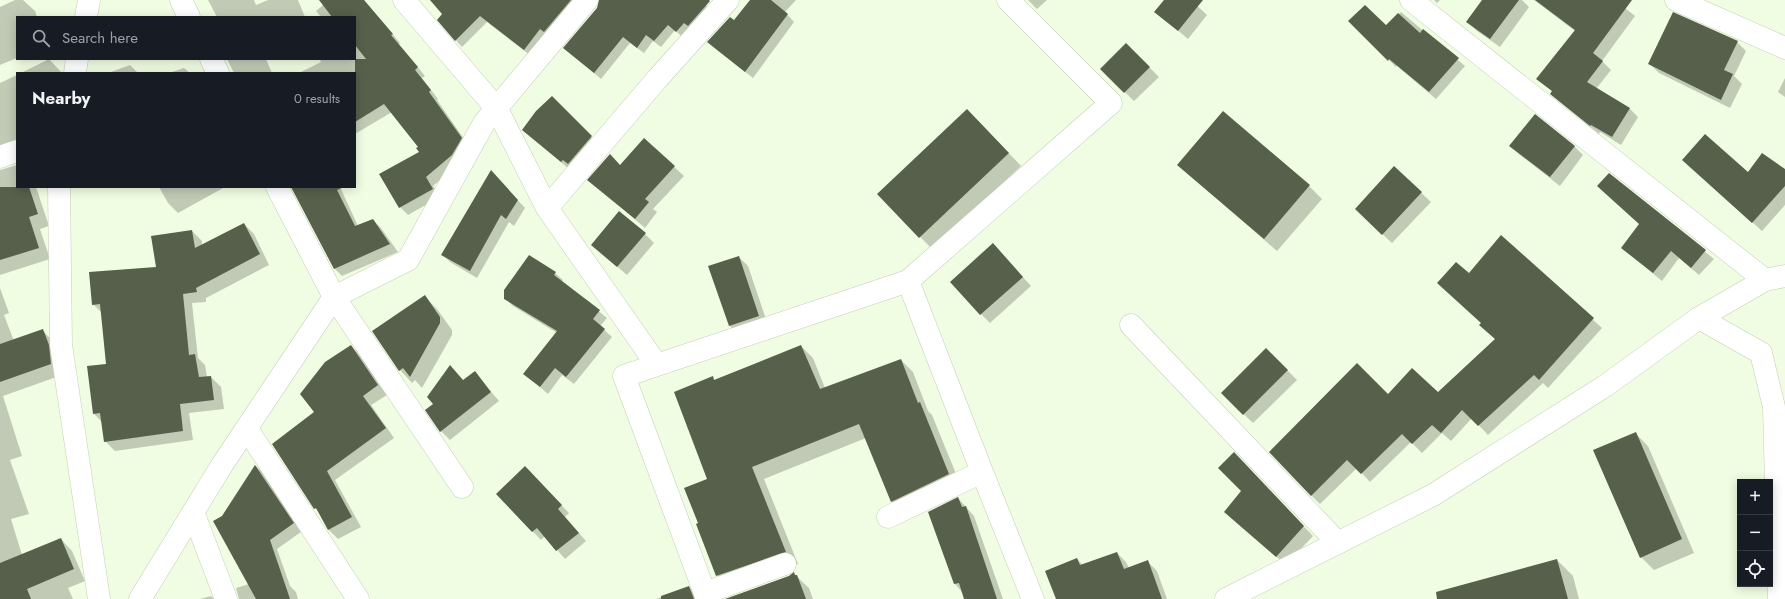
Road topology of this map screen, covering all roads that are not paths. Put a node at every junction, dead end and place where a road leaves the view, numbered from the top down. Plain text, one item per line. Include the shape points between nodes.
1 (89, 0) edge
2 (181, 0) edge
3 (404, 0) edge
4 (587, 0) edge
5 (728, 0) edge
6 (1008, 0) edge
7 (1411, 0) edge
8 (1676, 0) edge
9 (86, 16) edge
10 (189, 16) edge
11 (1785, 48) edge
12 (77, 60) edge
13 (212, 60) edge
14 (75, 72) edge
15 (218, 72) edge
16 (497, 108) junction
17 (16, 151) edge
18 (0, 157) edge
19 (59, 188) edge
20 (278, 188) edge
21 (547, 208) junction
22 (1775, 278) edge
23 (908, 281) junction
24 (334, 297) junction
25 (1699, 318) junction
26 (1131, 324) dead end
27 (657, 365) junction
28 (247, 429) junction
29 (982, 472) junction
30 (462, 488) dead end
31 (193, 512) junction
32 (888, 517) dead end
33 (1338, 543) junction
34 (786, 564) dead end
35 (706, 596) edge
36 (99, 599) edge
37 (140, 599) edge
38 (226, 599) edge
39 (358, 599) edge
40 (1033, 599) edge
41 (1226, 599) edge
42 (1780, 599) edge

1 - 9 street
2 - 10 street
3 - 16 street
4 - 16 street
5 - 21 street
6 - 23 street via 1111,103
7 - 22 street
8 - 11 street
12 - 14 street
13 - 15 street
16 - 21 street
16 - 24 street via 484,123 408,260
17 - 18 street
19 - 36 street via 61,345
20 - 24 street
21 - 27 street
22 - 25 street
23 - 27 street
23 - 29 street
24 - 28 street
24 - 30 street
25 - 33 street via 1605,386 1434,495
25 - 42 street via 1762,353 1774,407
26 - 33 street
27 - 35 street via 624,376
28 - 31 street
28 - 39 street
29 - 32 street
29 - 40 street
31 - 37 street
31 - 38 street
33 - 41 street
34 - 35 street

